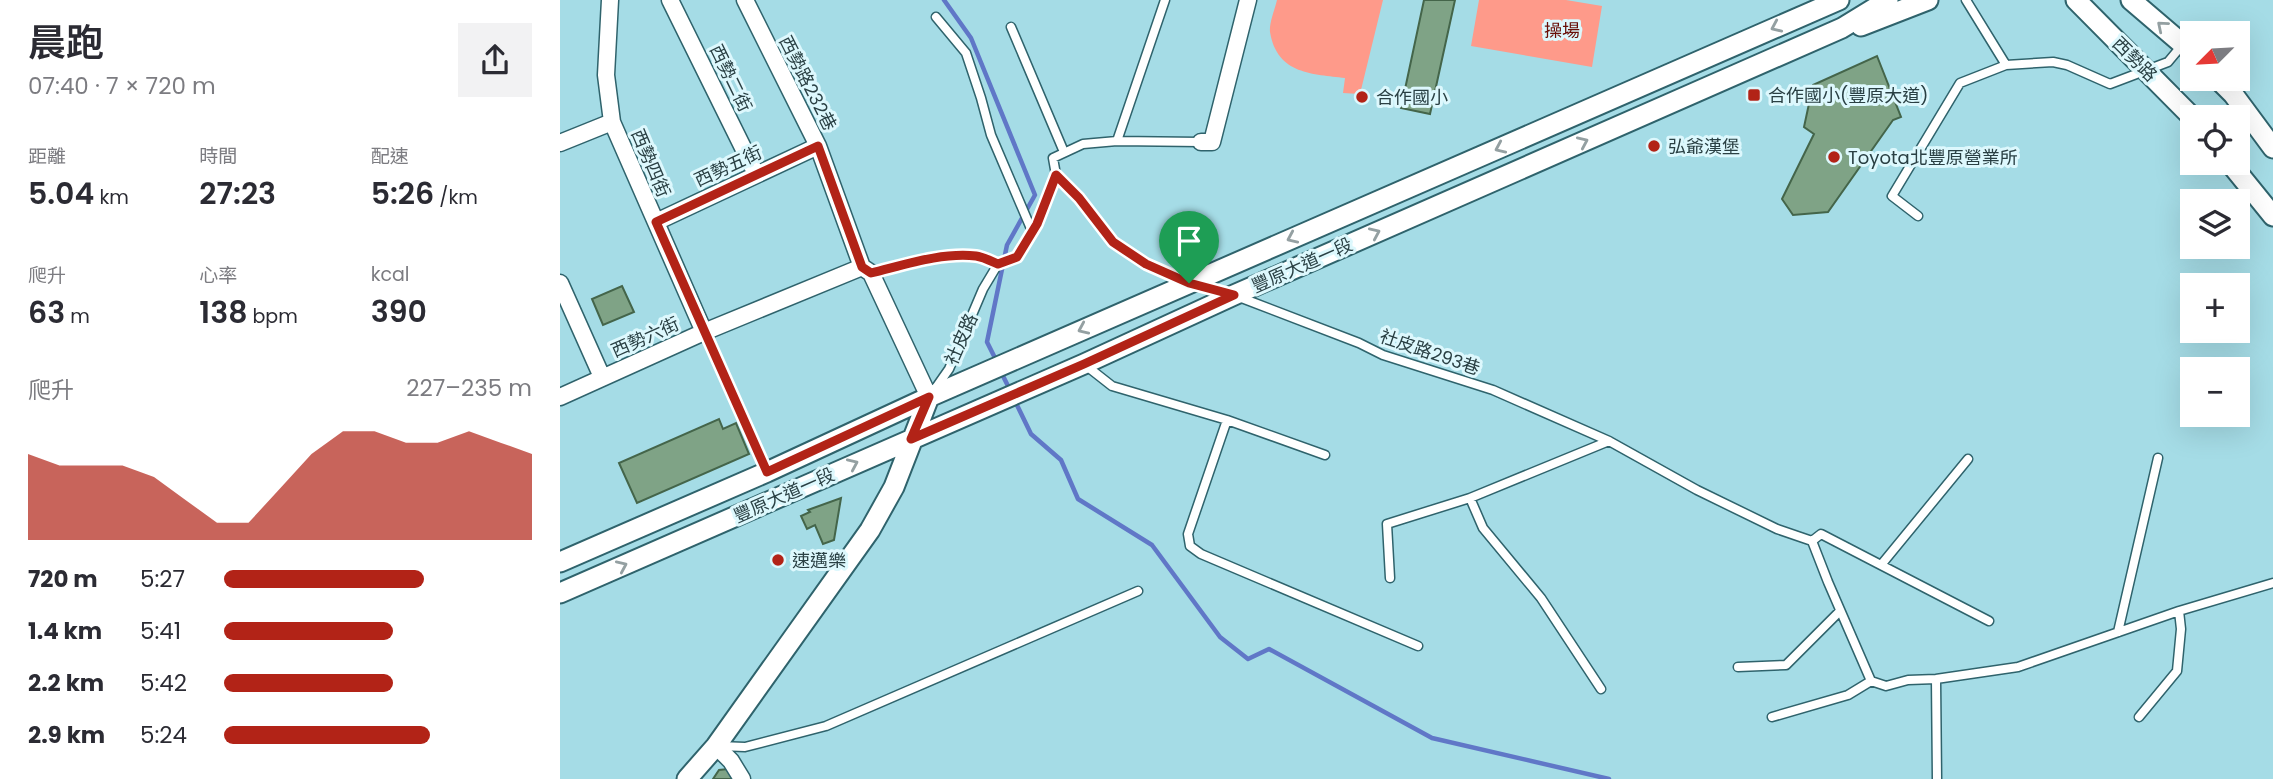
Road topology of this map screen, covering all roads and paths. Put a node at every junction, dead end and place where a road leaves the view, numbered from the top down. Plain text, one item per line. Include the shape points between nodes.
1 (610, 0) edge
2 (670, 0) edge
3 (745, 0) edge
4 (1165, 0) edge
5 (1248, 0) edge
6 (1839, 0) edge
7 (1888, 0) edge
8 (1928, 0) edge
9 (1966, 0) edge
10 (2076, 0) edge
11 (2131, 0) edge
12 (936, 17) dead end
13 (1011, 27) dead end
14 (1842, 28) junction
15 (2180, 41) edge
16 (2180, 54) edge
17 (2006, 65) junction
18 (2148, 71) junction
19 (2230, 91) edge
20 (2181, 105) edge
21 (612, 122) junction
22 (1117, 141) junction
23 (1201, 142) joint
24 (560, 143) edge
25 (818, 146) junction
26 (2273, 148) edge
27 (1064, 152) junction
28 (756, 174) junction
29 (1056, 175) junction
30 (2240, 175) edge
31 (1918, 215) dead end
32 (2273, 216) edge
33 (656, 222) junction
34 (1032, 231) junction
35 (998, 264) junction
36 (867, 270) junction
37 (560, 283) edge
38 (1189, 283) junction
39 (1234, 295) junction
40 (704, 332) junction
41 (1084, 364) junction
42 (601, 377) junction
43 (560, 397) edge
44 (929, 397) junction
45 (1227, 420) junction
46 (911, 439) junction
47 (1609, 441) junction
48 (1325, 455) dead end
49 (1968, 458) dead end
50 (2158, 458) dead end
51 (767, 472) junction
52 (1469, 498) junction
53 (1812, 541) junction
54 (560, 562) edge
55 (1881, 565) junction
56 (1390, 578) dead end
57 (2273, 583) edge
58 (1138, 591) dead end
59 (560, 593) edge
60 (1840, 611) junction
61 (2179, 611) junction
62 (1989, 621) dead end
63 (2118, 632) junction
64 (1418, 646) dead end
65 (1738, 667) dead end
66 (1936, 679) junction
67 (1871, 681) junction
68 (1601, 689) dead end
69 (1772, 717) dead end
70 (2139, 717) dead end
71 (716, 746) junction
72 (687, 779) edge
73 (742, 779) edge
74 (1937, 779) edge

1 - 21 street, 西勢四街 via 606,75
2 - 28 street, 西勢二街
3 - 25 street, 西勢路232巷
4 - 22 lane
5 - 23 street via 1212,142
6 -> 38 street, 豐原大道一段
7 - 14 street, 豐原大道一段
8 - 14 street via 1867,25
9 - 17 lane
10 - 18 street, 西勢路
15 -> 11 street
12 - 34 lane via 966,53 991,135
13 - 27 lane
39 -> 14 street, 豐原大道一段
16 - 18 lane
17 - 18 lane via 2053,62 2110,84
17 - 31 lane via 1960,83 1892,196
18 - 20 street, 西勢路
19 - 26 street
21 - 24 street
21 - 33 street, 西勢四街
22 - 23 lane
22 - 27 lane via 1083,144
25 - 28 street, 西勢五街
25 - 36 street, 西勢路232巷
27 - 29 lane, 社皮路 via 1054,158
28 - 33 street, 西勢五街
29 - 34 lane, 社皮路
29 - 38 lane, 社皮路293巷 via 1113,242 1146,264
30 - 32 street
33 - 40 street, 西勢四街
34 - 35 lane, 社皮路 via 1017,257
35 - 36 lane via 978,256 958,256
35 - 44 lane, 社皮路 via 949,369
36 - 40 street, 西勢六街
36 - 44 street, 西勢路232巷
37 - 42 street
38 - 39 lane, 社皮路293巷
38 -> 44 street, 豐原大道一段
39 - 41 street, 豐原大道一段
39 - 47 lane, 社皮路293巷 via 1383,355 1493,390
40 - 42 street, 西勢六街
40 - 51 lane
41 - 45 lane via 1112,386
41 - 46 street, 豐原大道一段
42 - 43 street, 西勢六街
44 - 46 street, 社皮路
44 - 51 street, 豐原大道一段
45 - 48 lane
45 - 64 lane via 1188,534 1190,546
59 -> 46 street, 豐原大道一段
46 - 71 street, 社皮路 via 894,486 870,530
47 - 52 lane
47 - 53 lane, 社皮路293巷 via 1697,491
49 - 55 lane
50 - 63 lane
51 - 54 street, 豐原大道一段
52 - 56 lane via 1387,524
52 - 68 lane via 1482,528 1541,598
53 - 55 lane, 社皮路293巷 via 1821,534
53 - 60 lane
55 - 62 lane, 社皮路293巷
57 - 61 lane
58 - 71 lane via 826,726 745,747
60 - 65 lane via 1786,666
60 - 67 lane
61 - 63 lane
61 - 70 lane via 2177,671
63 - 66 lane via 2018,667
66 - 67 lane via 1886,686
66 - 74 lane
67 - 69 lane via 1848,695
71 - 72 street, 社皮路
71 - 73 street

